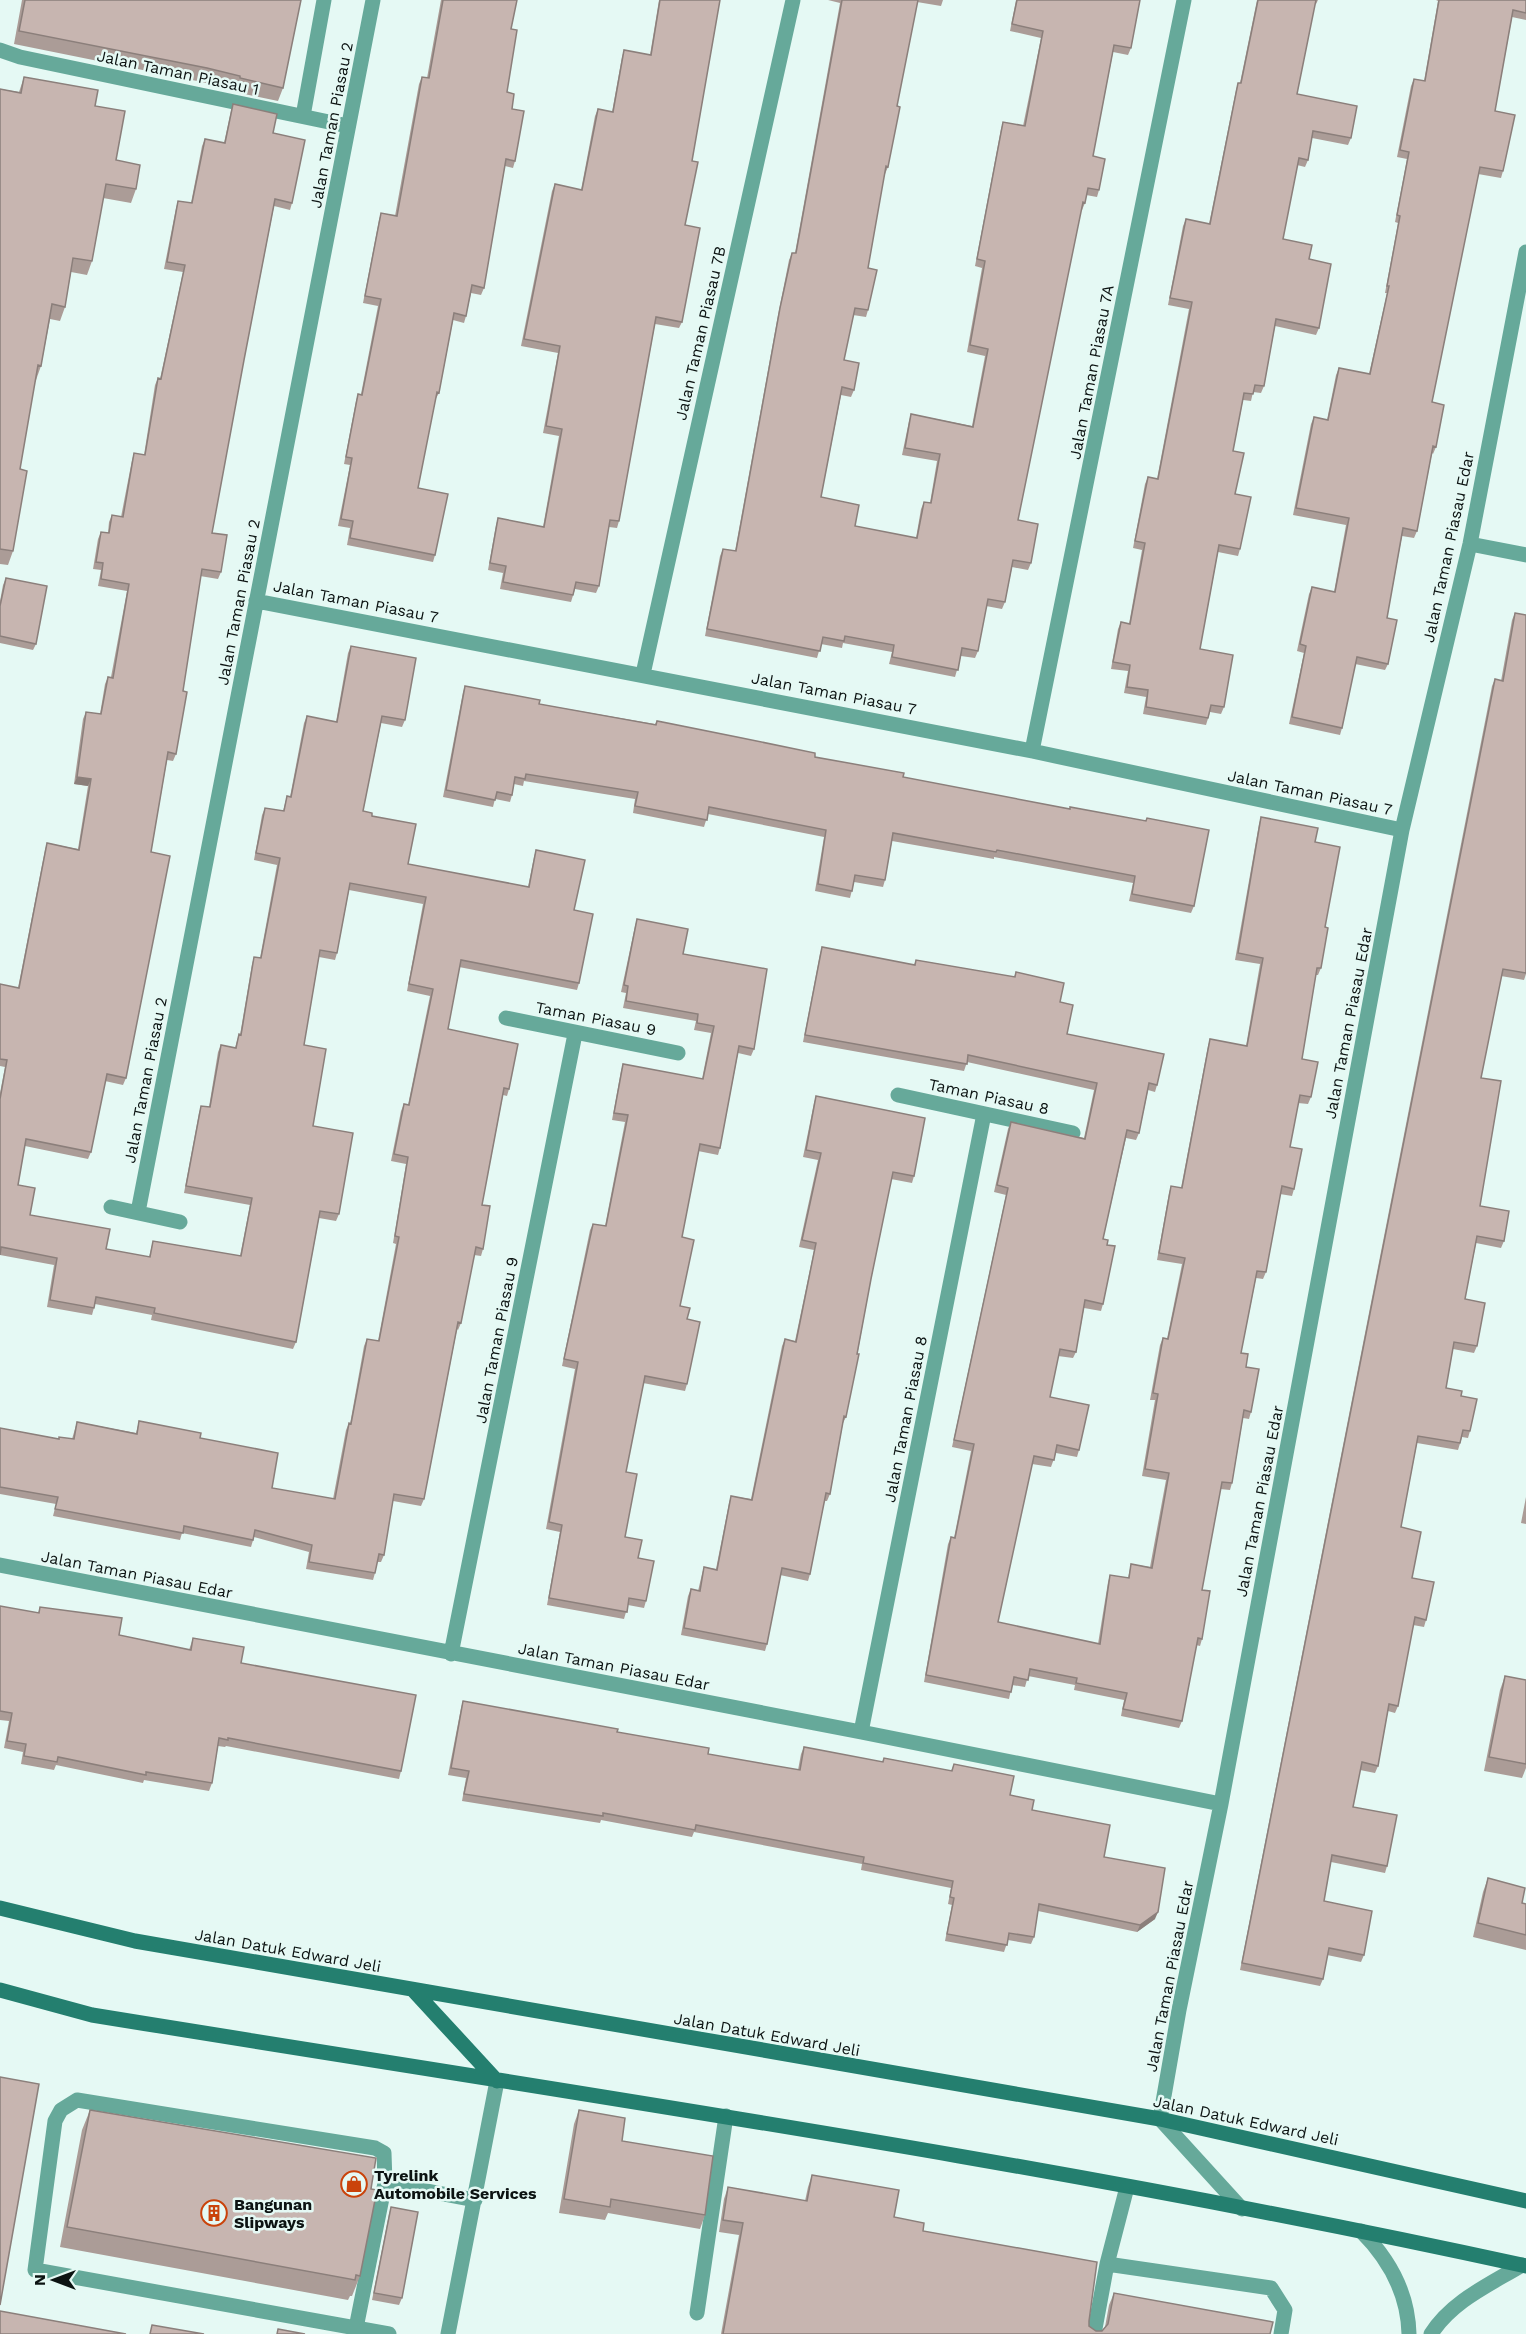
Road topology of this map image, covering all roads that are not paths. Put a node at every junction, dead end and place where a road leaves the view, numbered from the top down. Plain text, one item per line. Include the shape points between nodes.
1 (324, 0) edge
2 (373, 0) edge
3 (793, 0) edge
4 (1184, 0) edge
5 (0, 50) edge
6 (303, 116) junction
7 (348, 126) junction
8 (1526, 252) edge
9 (1470, 544) junction
10 (1526, 555) edge
11 (256, 601) junction
12 (643, 674) junction
13 (1032, 751) junction
14 (1402, 830) junction
15 (506, 1018) dead end
16 (575, 1034) junction
17 (678, 1053) dead end
18 (898, 1095) dead end
19 (984, 1114) junction
20 (1073, 1133) dead end
21 (111, 1207) dead end
22 (138, 1212) junction
23 (180, 1222) dead end
24 (0, 1565) edge
25 (451, 1654) junction
26 (861, 1732) junction
27 (1221, 1804) junction
28 (0, 1908) edge
29 (0, 1990) edge
30 (414, 1991) junction
31 (497, 2081) junction
32 (726, 2116) junction
33 (1160, 2119) junction
34 (385, 2183) junction
35 (1127, 2187) junction
36 (475, 2200) junction
37 (1526, 2201) edge
38 (1242, 2209) junction
39 (1361, 2231) junction
40 (1107, 2264) junction
41 (1524, 2266) edge
42 (697, 2313) dead end
43 (356, 2328) junction
44 (389, 2334) edge
45 (448, 2334) edge
46 (1094, 2334) edge
47 (1281, 2334) edge
48 (1409, 2334) edge
49 (1431, 2334) edge

1 - 6 street
2 - 7 street, Jalan Taman Piasau 2
3 - 12 street, Jalan Taman Piasau 7B
4 - 13 street, Jalan Taman Piasau 7A
5 - 6 street, Jalan Taman Piasau 1
6 - 7 street, Jalan Taman Piasau 1
7 - 11 street, Jalan Taman Piasau 2
8 - 9 street, Jalan Taman Piasau Edar
9 - 10 street
9 - 14 street, Jalan Taman Piasau Edar
11 - 12 street, Jalan Taman Piasau 7
11 - 22 street, Jalan Taman Piasau 2
12 - 13 street, Jalan Taman Piasau 7
13 - 14 street, Jalan Taman Piasau 7
14 - 27 street, Jalan Taman Piasau Edar
15 - 16 street, Taman Piasau 9
16 - 17 street, Taman Piasau 9
16 - 25 street, Jalan Taman Piasau 9
18 - 19 street, Taman Piasau 8
19 - 20 street, Taman Piasau 8
19 - 26 street, Jalan Taman Piasau 8
21 - 22 street
22 - 23 street
24 - 25 street, Jalan Taman Piasau Edar
25 - 26 street, Jalan Taman Piasau Edar
26 - 27 street, Jalan Taman Piasau Edar
27 - 33 street, Jalan Taman Piasau Edar
28 - 30 street, Jalan Datuk Edward Jeli via 135,1941
29 - 31 street via 92,2015
30 - 31 street
30 - 33 street, Jalan Datuk Edward Jeli
31 - 32 street
31 - 36 street
32 - 35 street
32 - 42 street
33 - 37 street, Jalan Datuk Edward Jeli
33 - 38 street
34 - 36 street
34 - 43 street
34 - 43 street via 384,2152 375,2148 77,2100 61,2110 55,2121 35,2270
35 - 38 street
35 - 40 street
36 - 45 street
38 - 39 street
39 - 41 street
39 - 48 street via 1385,2260 1404,2294
40 - 46 street
40 - 47 street via 1272,2288 1285,2310
41 - 49 street via 1463,2300
43 - 44 street

